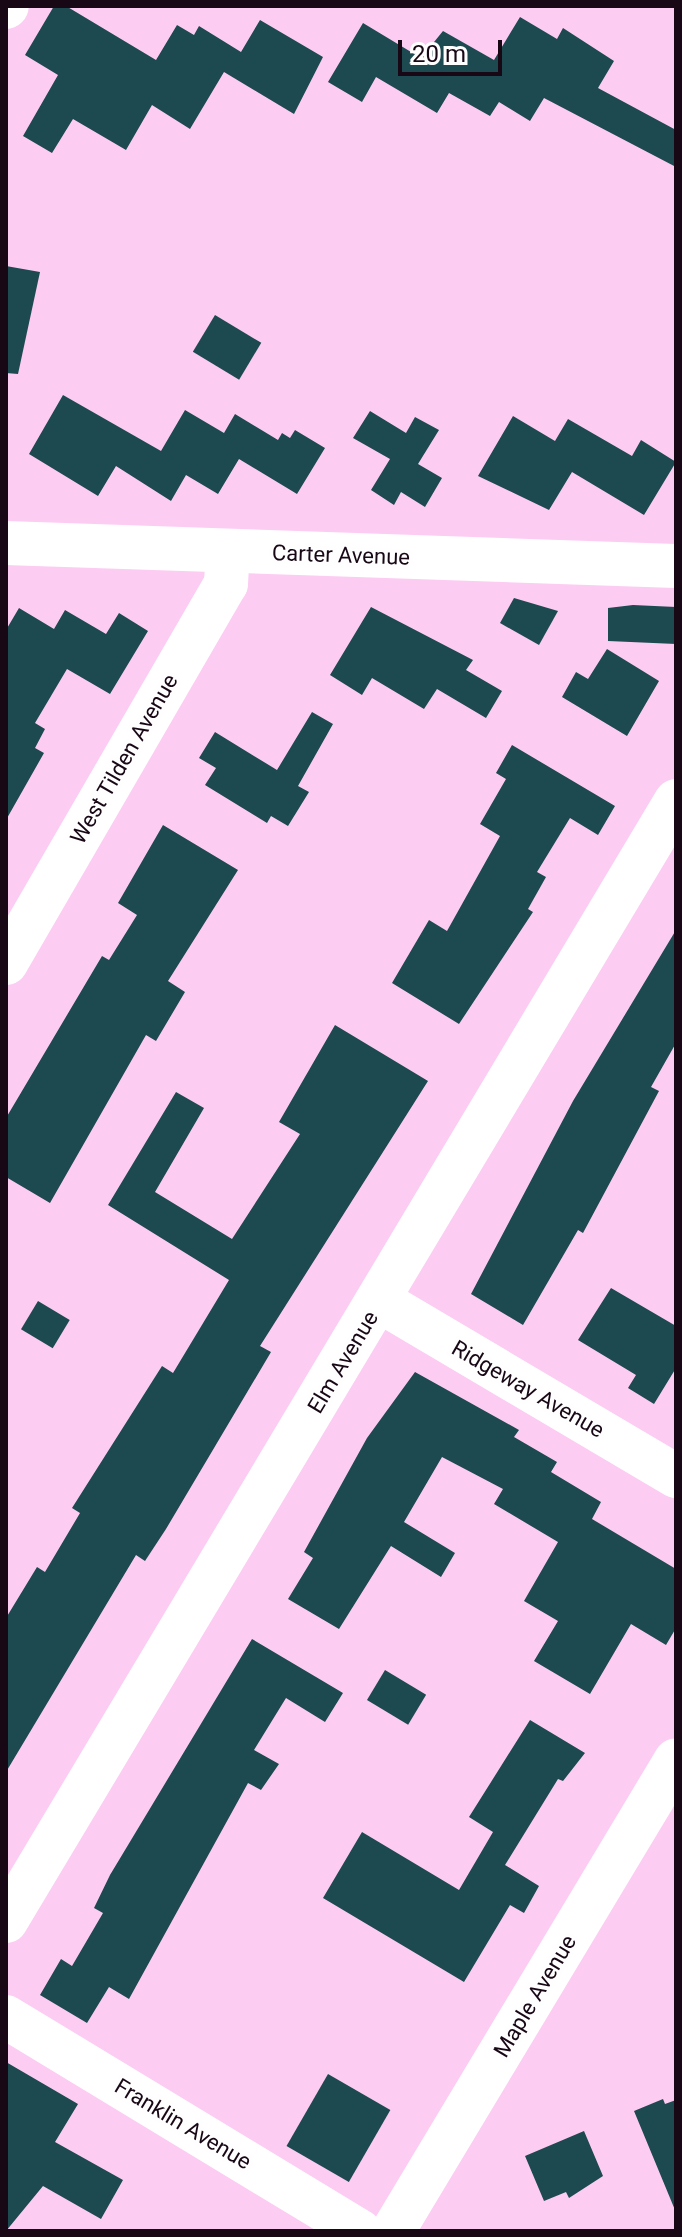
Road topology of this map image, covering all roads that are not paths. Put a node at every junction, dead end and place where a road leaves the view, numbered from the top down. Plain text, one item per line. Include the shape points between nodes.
1 (6, 543) edge
2 (228, 551) junction
3 (676, 566) edge
4 (676, 801) edge
5 (6, 963) edge
6 (380, 1301) junction
7 (676, 1476) edge
8 (676, 1760) edge
9 (6, 1921) edge
10 (6, 2017) edge
11 (360, 2231) edge
12 (393, 2231) edge

1 - 2 street, Carter Avenue
2 - 3 street, Carter Avenue
2 - 5 street, West Tilden Avenue via 226,584
4 - 6 street, Elm Avenue
6 - 7 street, Ridgeway Avenue
6 - 9 street, Elm Avenue
8 - 12 street, Maple Avenue
10 - 11 street, Franklin Avenue

